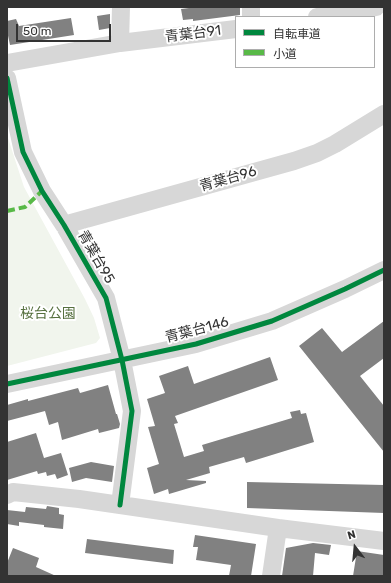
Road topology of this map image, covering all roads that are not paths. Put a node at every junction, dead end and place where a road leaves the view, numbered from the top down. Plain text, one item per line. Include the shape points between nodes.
1 (121, 7) edge
2 (376, 7) edge
3 (324, 13) edge
4 (235, 29) edge
5 (120, 43) junction
6 (7, 63) edge
7 (7, 78) edge
8 (384, 114) edge
9 (64, 225) junction
10 (384, 270) edge
11 (122, 360) junction
12 (7, 384) edge
13 (7, 495) edge
14 (120, 505) junction
15 (278, 528) junction
16 (384, 541) edge
17 (271, 576) edge

1 - 5 street
2 - 3 street via 339,14
4 - 5 street, 青葉台91
5 - 6 street, 青葉台91
7 - 9 street, 青葉台95 via 23,152 42,191
8 - 9 street, 青葉台96 via 335,144 294,161
9 - 11 street, 青葉台95 via 106,298
10 - 11 street, 青葉台146 via 272,321 196,344
11 - 12 street, 青葉台146
11 - 14 street, 青葉台95 via 132,411
13 - 14 street via 13,492
14 - 15 street
15 - 16 street
15 - 17 street

